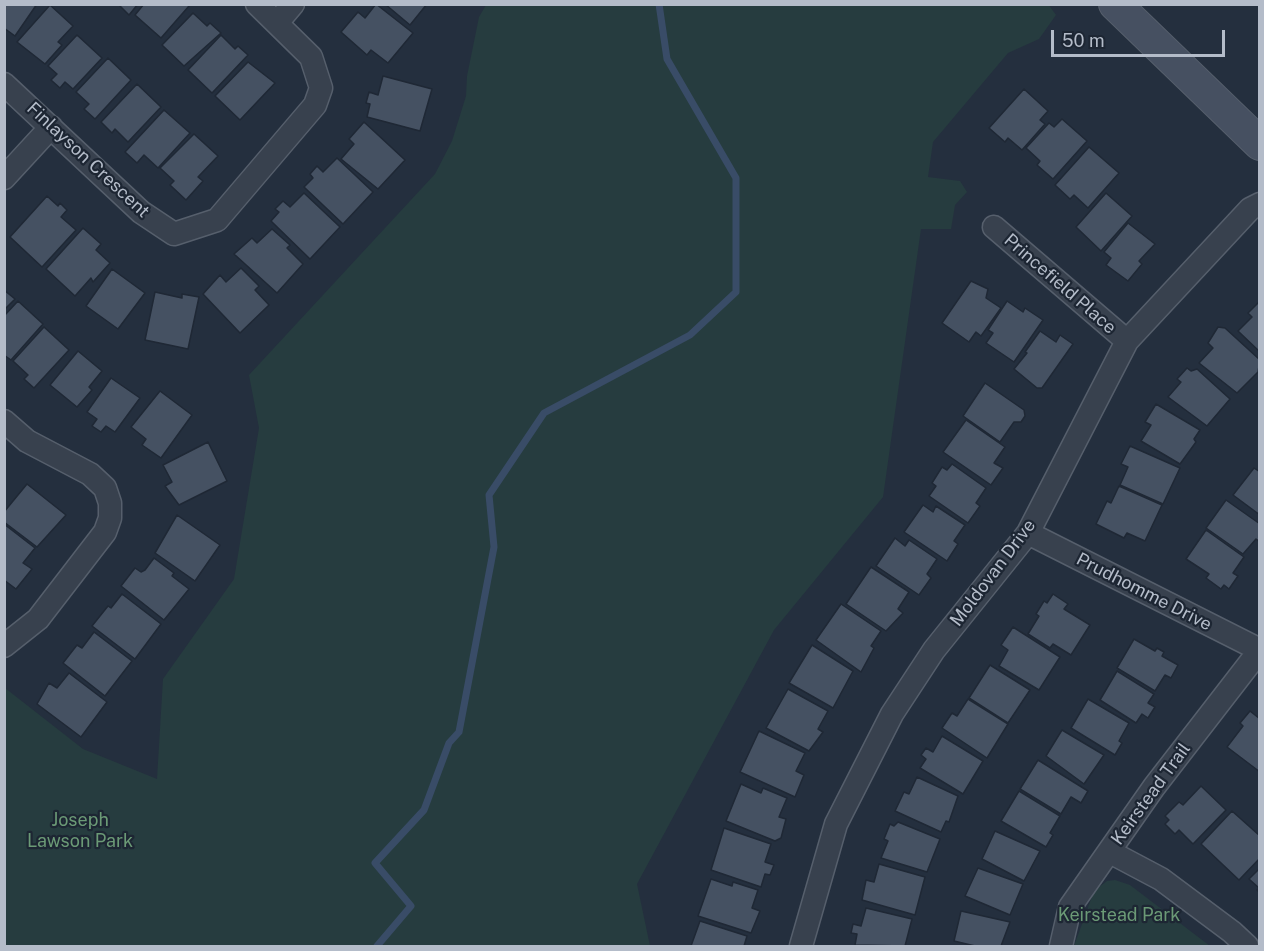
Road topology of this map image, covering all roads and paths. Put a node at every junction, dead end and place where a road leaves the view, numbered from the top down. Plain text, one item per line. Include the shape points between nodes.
1 (257, 4) edge
2 (293, 4) edge
3 (1115, 4) edge
4 (277, 23) junction
5 (4, 84) edge
6 (51, 127) junction
7 (1260, 144) edge
8 (4, 178) edge
9 (1260, 204) edge
10 (994, 226) dead end
11 (1127, 341) junction
12 (4, 421) edge
13 (1028, 533) junction
14 (4, 646) edge
15 (1260, 650) edge
16 (1110, 852) junction
17 (801, 946) edge
18 (1060, 946) edge
19 (1247, 946) edge

1 - 4 street, Finlayson Crescent
2 - 4 street
3 - 7 main road
4 - 6 street, Finlayson Crescent via 311,57 321,88 315,105 217,220 174,234 141,212
5 - 6 street, Finlayson Crescent
6 - 8 street
9 - 11 street, Moldovan Drive via 1250,209
10 - 11 street, Princefield Place
11 - 13 street, Moldovan Drive
12 - 14 street via 27,441 90,474 105,488 110,518 105,532 38,619
13 - 15 street, Prudhomme Drive
13 - 17 street, Moldovan Drive via 934,650 892,714 836,824
15 - 16 street, Keirstead Trail via 1154,787
16 - 18 street, Keirstead Trail via 1070,908
16 - 19 street via 1161,879

